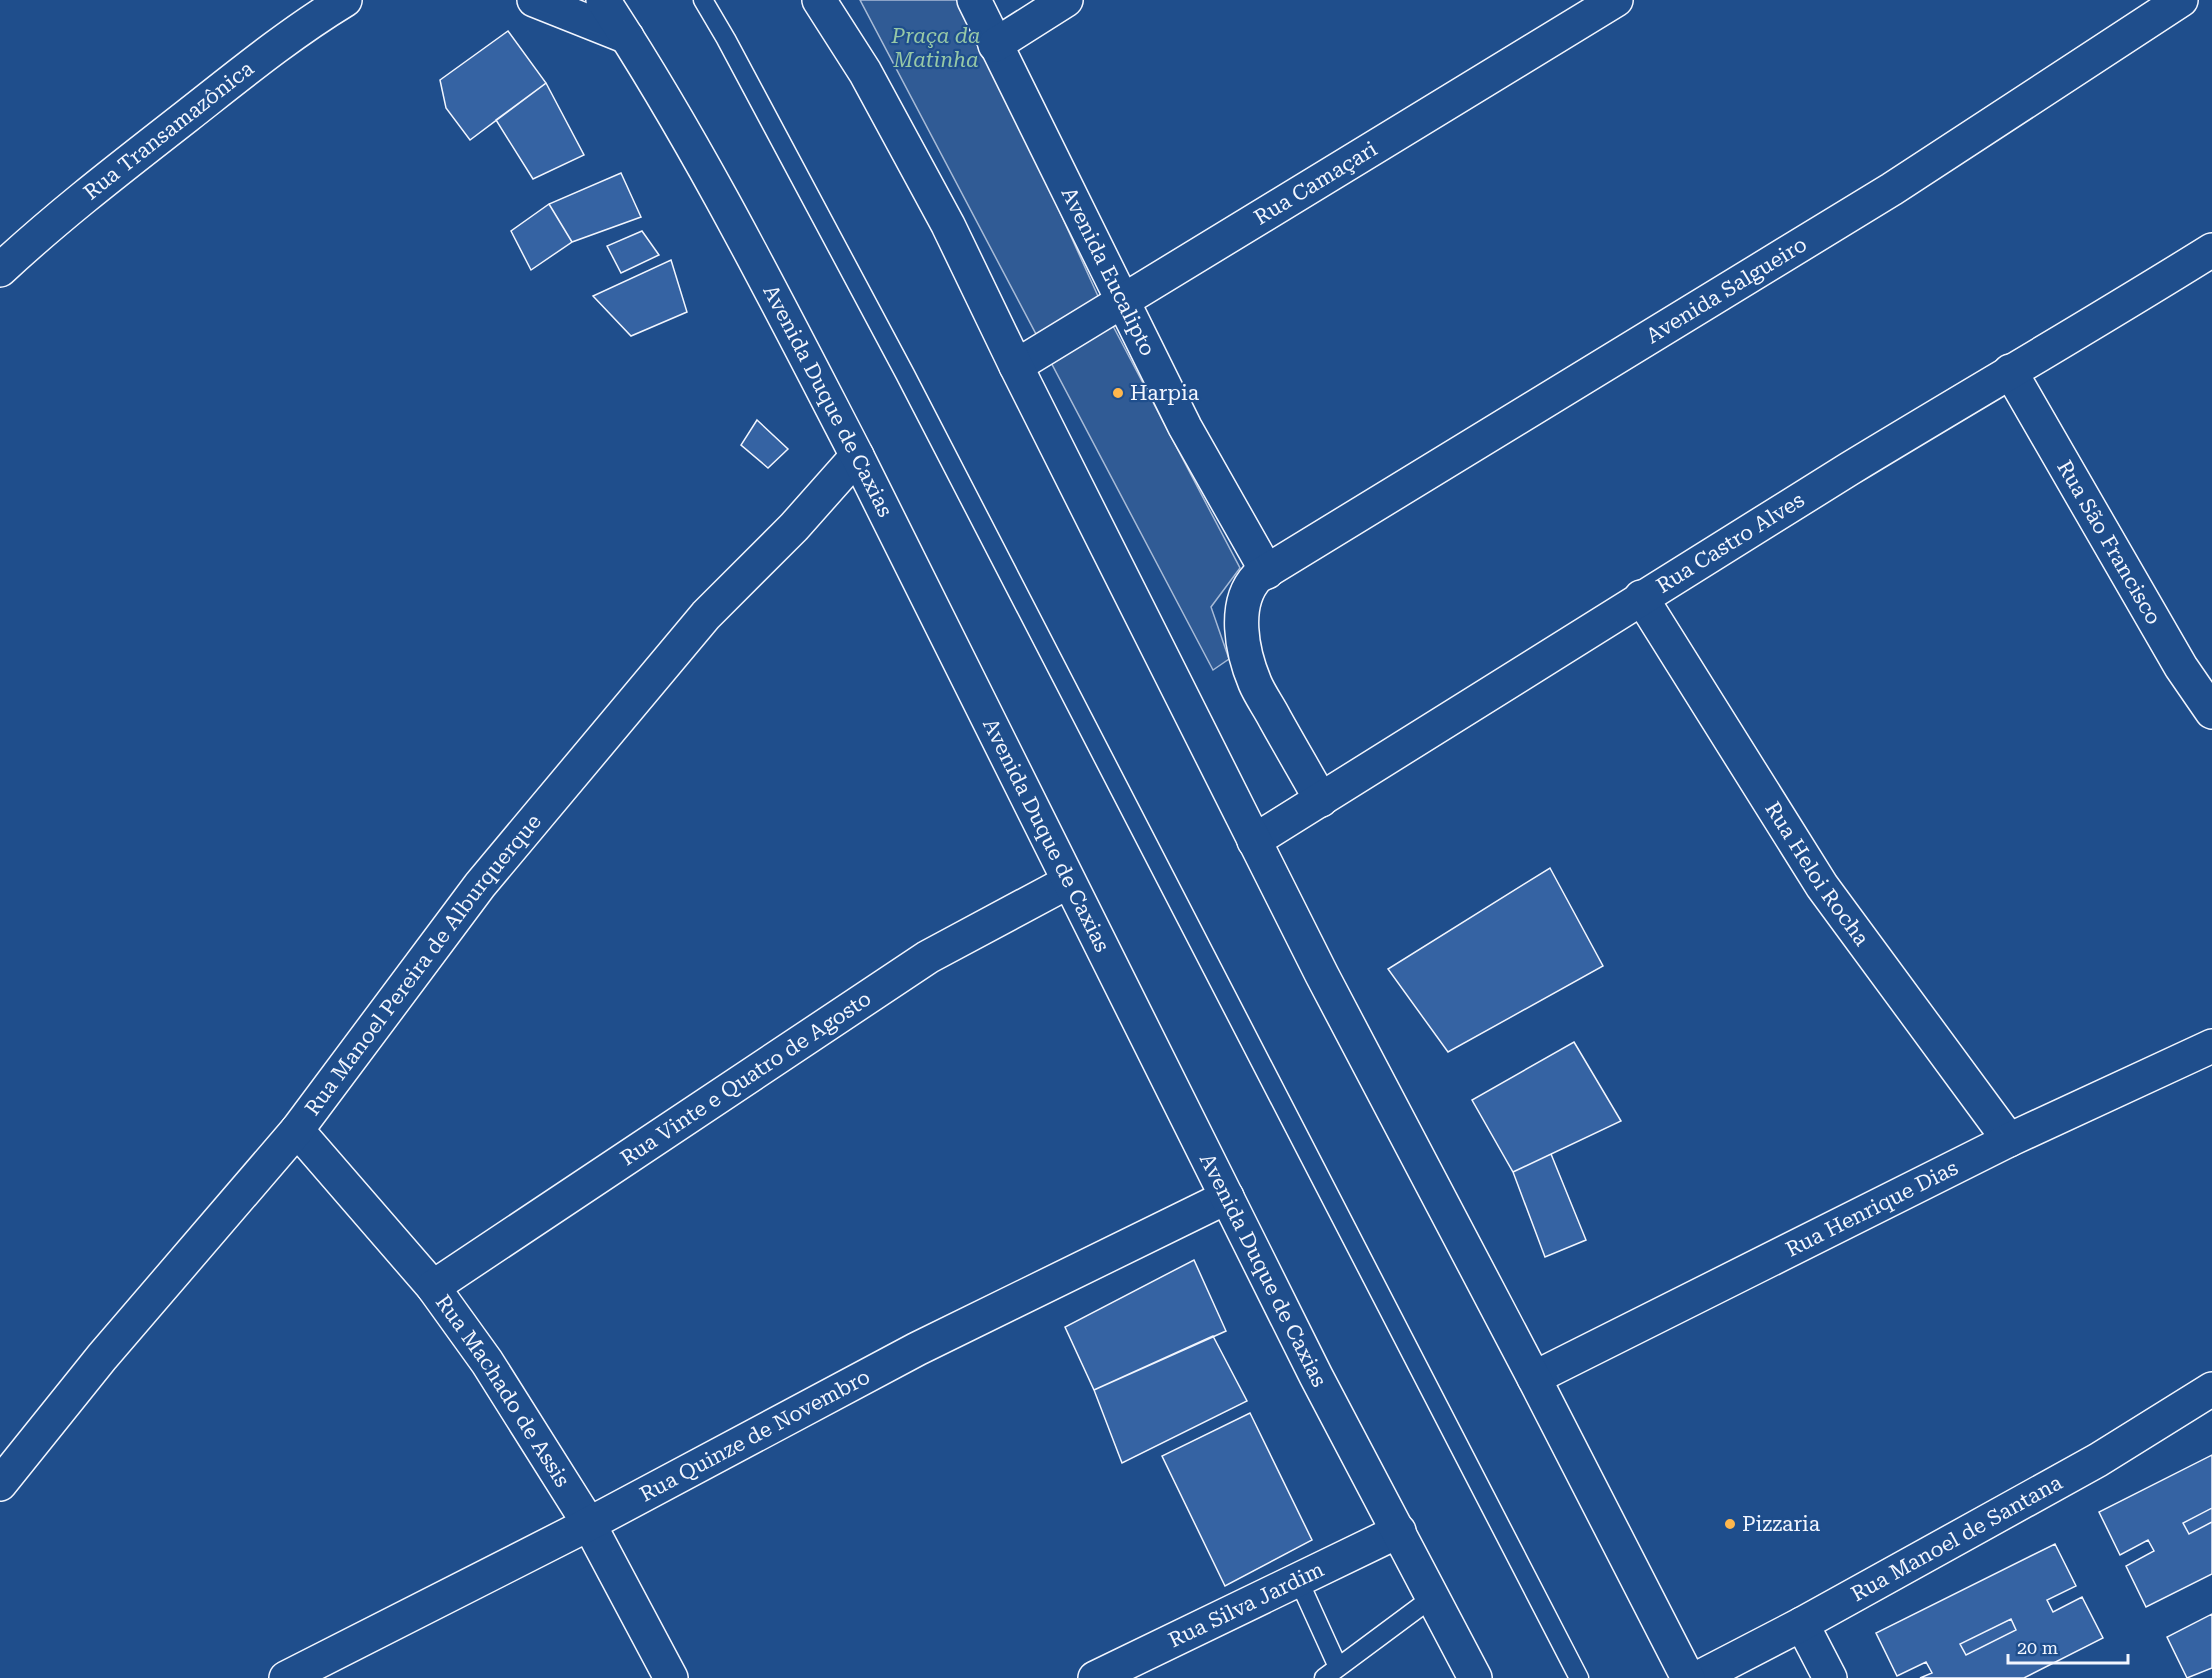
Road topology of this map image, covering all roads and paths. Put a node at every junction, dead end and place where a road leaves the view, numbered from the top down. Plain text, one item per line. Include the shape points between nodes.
1 (345, 0) edge
2 (534, 0) edge
3 (603, 0) edge
4 (703, 0) edge
5 (819, 0) edge
6 (974, 0) edge
7 (1066, 0) edge
8 (1616, 0) edge
9 (2181, 0) edge
10 (2140, 11) edge
11 (627, 37) junction
12 (995, 45) junction
13 (2212, 250) edge
14 (0, 270) edge
15 (1124, 300) junction
16 (1016, 366) junction
17 (2010, 371) junction
18 (857, 456) junction
19 (1268, 572) junction
20 (1641, 597) junction
21 (2212, 712) edge
22 (1321, 800) junction
23 (1254, 841) junction
24 (1068, 882) junction
25 (2212, 1046) edge
26 (297, 1130) junction
27 (2009, 1140) junction
28 (1227, 1197) junction
29 (433, 1287) junction
30 (1534, 1378) junction
31 (2212, 1389) edge
32 (0, 1484) edge
33 (589, 1524) junction
34 (1399, 1531) junction
35 (1299, 1579) junction
36 (1432, 1597) junction
37 (1802, 1624) junction
38 (1331, 1673) edge
39 (286, 1678) edge
40 (671, 1678) edge
41 (1095, 1678) edge
42 (1475, 1678) edge
43 (1578, 1678) edge
44 (1688, 1678) edge
45 (1698, 1678) edge
46 (1830, 1678) edge

1 - 14 main road, Rua Transamazônica via 309,21 223,88 32,240
2 - 11 main road
3 - 11 main road, Avenida Duque de Caxias
4 - 43 lane via 916,395
5 - 16 main road via 865,72 948,225
6 - 12 main road, Avenida Eucalipto
7 - 12 main road
8 - 15 main road, Rua Camaçari
9 - 10 main road, Avenida Salgueiro
10 - 19 main road, Avenida Salgueiro via 1892,189
11 - 18 main road, Avenida Duque de Caxias via 683,128
12 - 15 main road, Avenida Eucalipto
13 - 17 main road, Rua Castro Alves
15 - 16 main road, Rua Camaçari
15 - 19 main road, Avenida Eucalipto via 1185,427
16 - 23 main road
17 - 20 main road, Rua Castro Alves
17 - 21 main road, Rua São Francisco via 2181,667
18 - 24 main road, Avenida Duque de Caxias
18 - 26 main road, Rua Manoel Pereira de Alburquerque via 794,527 706,615 480,885
19 - 22 main road, Avenida Salgueiro via 1248,587 1242,624 1245,651 1255,683
20 - 22 main road, Rua Castro Alves
20 - 27 main road, Rua Heloi Rocha via 1822,886
22 - 23 main road, Rua Castro Alves
23 - 30 main road
24 - 28 main road, Avenida Duque de Caxias
24 - 29 main road, Rua Vinte e Quatro de Agosto via 928,957
25 - 27 main road, Rua Henrique Dias
26 - 29 main road, Rua Machado de Assis
26 - 32 main road, Rua Manoel Pereira de Alburquerque via 102,1357
27 - 30 main road, Rua Henrique Dias
28 - 33 main road, Rua Quinze de Novembro via 916,1349
28 - 34 main road, Avenida Duque de Caxias
29 - 33 main road, Rua Machado de Assis via 487,1362
30 - 44 main road
31 - 37 main road, Rua Manoel de Santana via 2098,1460
33 - 39 main road, Rua Quinze de Novembro
33 - 40 main road, Rua Machado de Assis
34 - 35 main road, Rua Silva Jardim
34 - 36 main road, Avenida Duque de Caxias
35 - 38 lane
35 - 41 main road, Rua Silva Jardim
36 - 38 lane
36 - 42 main road, Avenida Duque de Caxias
37 - 45 main road, Rua Manoel de Santana
37 - 46 main road

